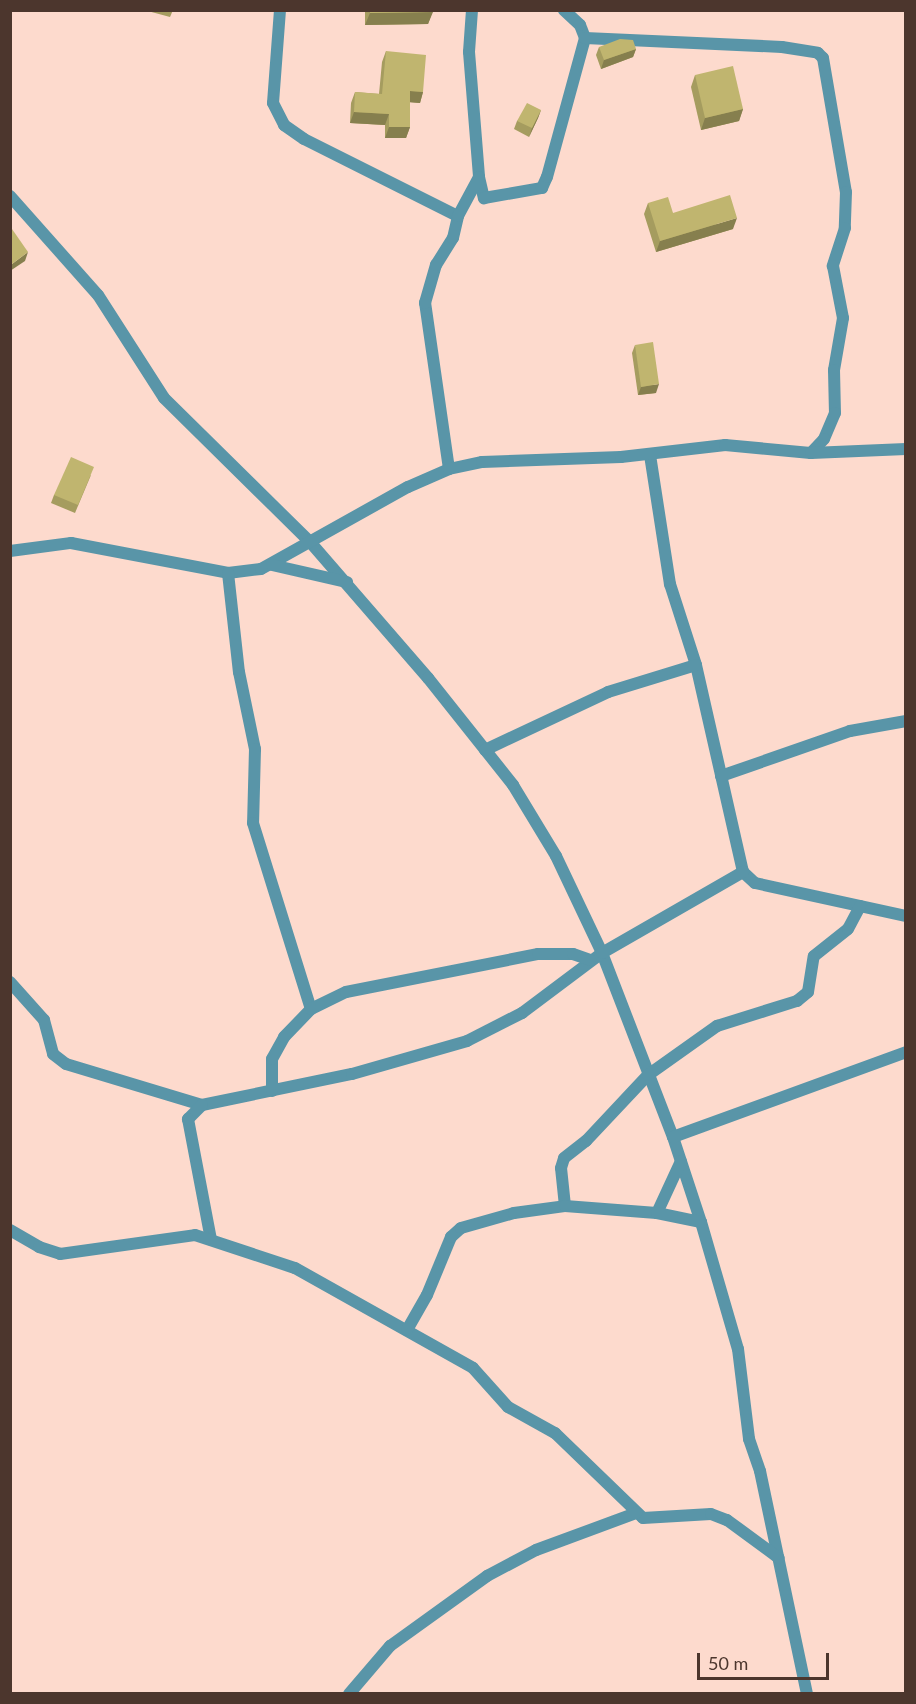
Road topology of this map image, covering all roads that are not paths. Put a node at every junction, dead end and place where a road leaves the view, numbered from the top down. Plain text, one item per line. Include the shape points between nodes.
1 (280, 10) edge
2 (472, 10) edge
3 (564, 10) edge
4 (585, 38) junction
5 (479, 177) junction
6 (10, 196) edge
7 (458, 216) junction
8 (906, 449) edge
9 (811, 453) junction
10 (650, 454) junction
11 (449, 469) junction
12 (311, 543) junction
13 (10, 550) edge
14 (272, 565) junction
15 (228, 573) junction
16 (347, 582) junction
17 (696, 665) junction
18 (906, 721) edge
19 (484, 750) junction
20 (721, 776) junction
21 (743, 872) junction
22 (860, 906) junction
23 (906, 916) edge
24 (602, 952) junction
25 (590, 960) junction
26 (10, 982) edge
27 (311, 1009) junction
28 (906, 1052) edge
29 (648, 1075) junction
30 (272, 1090) junction
31 (202, 1105) junction
32 (673, 1137) junction
33 (681, 1161) junction
34 (565, 1206) junction
35 (657, 1213) junction
36 (701, 1222) junction
37 (10, 1230) edge
38 (211, 1240) junction
39 (407, 1330) junction
40 (636, 1513) junction
41 (779, 1558) junction
42 (349, 1694) edge
43 (807, 1694) edge

1 - 7 street via 273,103 284,125 304,139
2 - 5 street via 469,52
3 - 4 street via 580,25
4 - 5 street via 576,82 565,106 542,188 484,198
4 - 9 street via 782,47 818,52 823,58 846,192 845,228 833,266 843,318 834,370 835,413 824,439
5 - 7 street
6 - 12 street via 98,296 164,398
7 - 11 street via 453,238 428,283 425,303
8 - 9 street
9 - 10 street via 725,445
10 - 11 street via 510,459
10 - 17 street via 670,584
11 - 12 street
12 - 14 street
12 - 16 street
13 - 15 street via 71,543
14 - 15 street
14 - 16 street
15 - 27 street via 238,672 255,748 253,823
16 - 19 street
17 - 19 street via 608,692
17 - 20 street
18 - 20 street via 850,731
19 - 24 street via 524,800
20 - 21 street
21 - 22 street via 755,883
21 - 24 street
22 - 23 street
22 - 29 street via 848,929 814,956 808,992 797,1001 717,1026
24 - 25 street
24 - 29 street
25 - 27 street via 573,954 538,954 364,987
25 - 30 street via 522,1013 467,1041 352,1074
26 - 31 street via 44,1020 53,1054 66,1064
27 - 30 street via 275,1049 270,1072
28 - 32 street
29 - 32 street
29 - 34 street via 586,1141 564,1158 561,1168
30 - 31 street
31 - 38 street via 188,1119
32 - 33 street
33 - 35 street
33 - 36 street
34 - 35 street
34 - 39 street via 514,1213 456,1232
35 - 36 street
36 - 41 street via 738,1349 749,1439
37 - 38 street via 60,1254 187,1235
38 - 39 street via 295,1268
39 - 40 street via 473,1368 508,1407 555,1433
40 - 41 street via 658,1520 711,1514 727,1520
40 - 42 street via 536,1550 488,1576 390,1646
41 - 43 street

